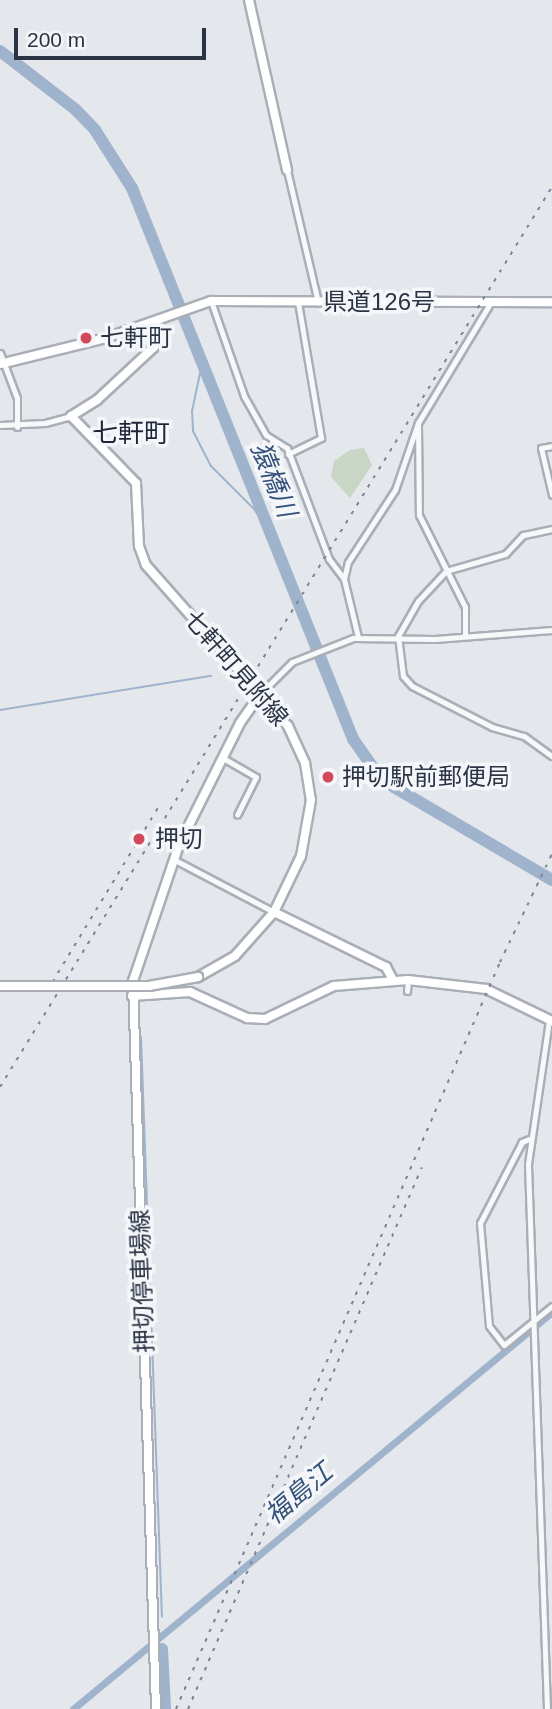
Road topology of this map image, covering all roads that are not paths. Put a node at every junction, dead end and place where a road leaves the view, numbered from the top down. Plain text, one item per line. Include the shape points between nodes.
1 (250, 0) edge
2 (288, 170) joint
3 (209, 302) junction
4 (298, 302) junction
5 (318, 302) junction
6 (491, 302) junction
7 (552, 302) edge
8 (157, 320) junction
9 (0, 353) edge
10 (2, 364) edge
11 (71, 416) junction
12 (418, 423) junction
13 (0, 425) edge
14 (17, 427) junction
15 (552, 446) edge
16 (288, 454) junction
17 (552, 495) edge
18 (552, 528) edge
19 (446, 571) junction
20 (344, 579) junction
21 (552, 630) edge
22 (398, 636) junction
23 (466, 636) junction
24 (358, 637) junction
25 (261, 693) junction
26 (552, 756) edge
27 (223, 758) junction
28 (237, 815) dead end
29 (173, 859) junction
30 (274, 912) junction
31 (393, 980) junction
32 (408, 980) junction
33 (0, 986) edge
34 (407, 991) dead end
35 (131, 996) junction
36 (551, 1020) edge
37 (529, 1139) junction
38 (552, 1307) edge
39 (533, 1322) junction
40 (156, 1709) edge
41 (547, 1709) edge

1 - 2 main road
2 - 5 street
3 - 4 main road, 県道126号
3 - 8 main road, 県道126号
3 - 16 street via 244,396 266,435
4 - 5 main road, 県道126号
4 - 16 street via 321,438
5 - 6 main road, 県道126号
6 - 7 main road, 県道126号
6 - 12 street
8 - 10 main road, 県道126号
8 - 11 main road via 154,347 97,400
9 - 10 street
10 - 14 street via 17,398
11 - 14 street
11 - 25 main road, 七軒町見附線 via 136,483 139,546 146,565
12 - 19 street via 419,515
12 - 20 street via 395,490 364,534
13 - 14 street
15 - 17 street via 541,448
16 - 20 street via 329,559
18 - 19 street via 523,535 505,554
19 - 22 street via 418,601
19 - 23 street via 464,607
20 - 24 street
21 - 23 street
22 - 23 street
22 - 24 street
22 - 26 street via 403,676 412,686 492,727 524,736
24 - 25 street via 292,662
25 - 27 main road, 押切停車場線
25 - 30 main road, 七軒町見附線 via 300,750 311,800 301,856
27 - 28 street via 256,777
27 - 29 main road, 押切停車場線
29 - 30 street
29 - 35 main road, 押切停車場線
30 - 31 main road via 386,967
30 - 33 main road, 七軒町見附線, bridge via 235,956 198,977 149,986
31 - 32 main road
31 - 35 main road via 322,989 265,1019 247,1018 190,992
32 - 34 street
32 - 36 main road via 476,986
35 - 40 main road, 押切停車場線
36 - 37 street
37 - 39 street
37 - 39 street via 522,1142 508,1166 478,1233 489,1326 504,1345
38 - 39 street
39 - 41 street

